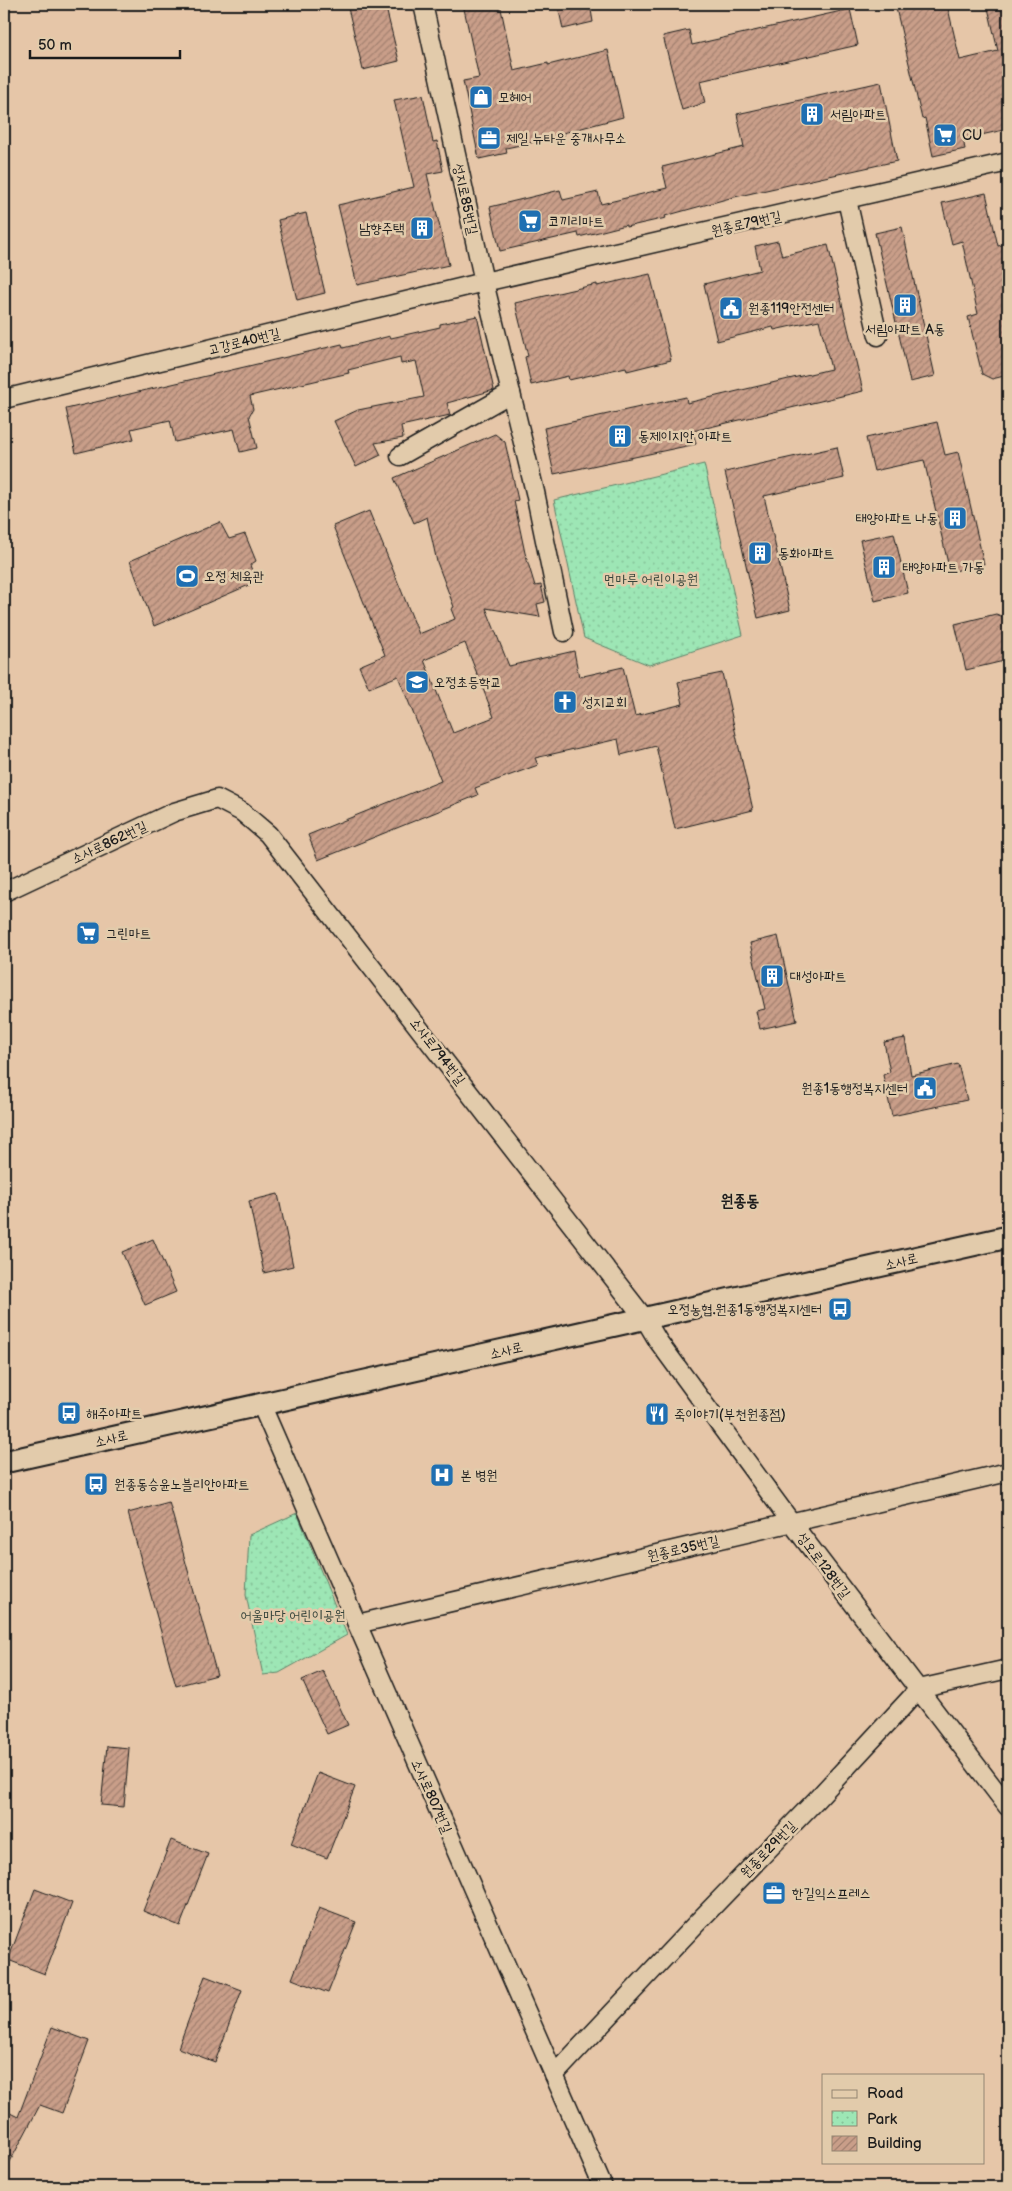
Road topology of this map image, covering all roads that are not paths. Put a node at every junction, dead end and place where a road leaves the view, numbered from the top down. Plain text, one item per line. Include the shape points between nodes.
1 (422, 4) edge
2 (1008, 162) edge
3 (847, 200) junction
4 (484, 282) junction
5 (878, 336) dead end
6 (511, 394) junction
7 (4, 399) edge
8 (400, 456) dead end
9 (564, 632) dead end
10 (217, 799) joint
11 (4, 892) edge
12 (1008, 1238) edge
13 (645, 1319) junction
14 (261, 1404) junction
15 (4, 1462) edge
16 (1008, 1472) edge
17 (791, 1522) junction
18 (357, 1624) junction
19 (1008, 1669) edge
20 (919, 1689) junction
21 (1008, 1806) edge
22 (554, 2075) junction
23 (603, 2187) edge

1 - 4 street, 성지로85번길
2 - 3 street, 원종로79번길
3 - 4 street, 원종로79번길
3 - 5 street
4 - 6 street, 성지로85번길
4 - 7 street, 고강로40번길
6 - 8 street
6 - 9 street, 성지로85번길
10 - 11 street, 소사로862번길 via 174,812
10 - 13 street, 소사로794번길 via 242,812 268,834
12 - 13 street, 소사로
13 - 14 street, 소사로
13 - 17 street, 성오로128번길
14 - 15 street, 소사로
14 - 18 street, 소사로807번길
16 - 17 street, 원종로35번길
17 - 18 street, 원종로35번길
17 - 20 street, 성오로128번길
18 - 22 street, 소사로807번길
19 - 20 street
20 - 21 street, 성오로128번길
20 - 22 street, 원종로29번길
22 - 23 street, 소사로807번길

